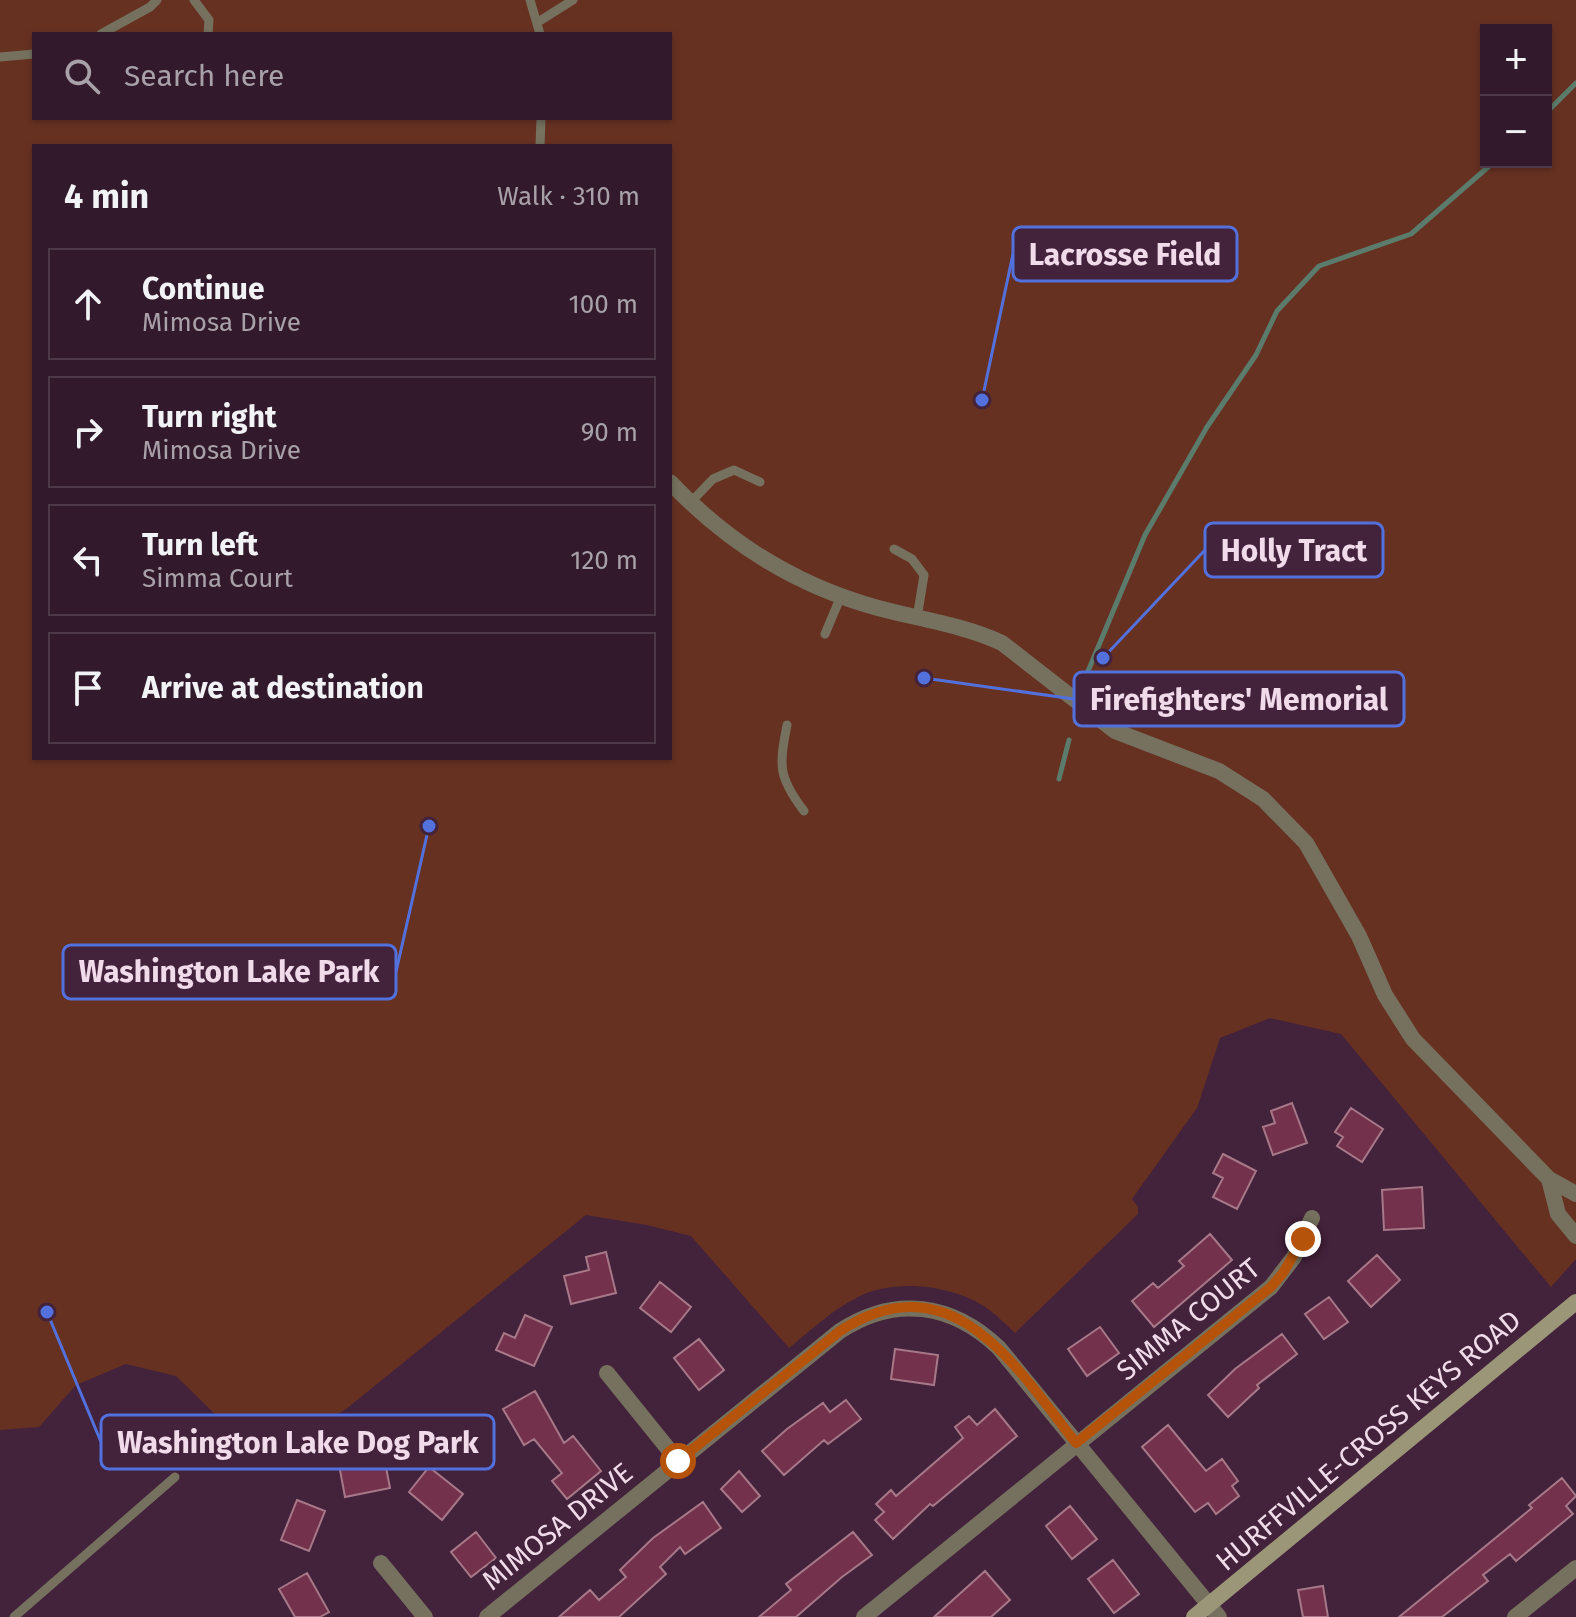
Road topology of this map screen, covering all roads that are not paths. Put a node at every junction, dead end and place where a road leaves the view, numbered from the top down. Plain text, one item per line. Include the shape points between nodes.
1 (157, 0) edge
2 (194, 0) edge
3 (530, 0) edge
4 (573, 0) edge
5 (538, 22) junction
6 (105, 32) edge
7 (208, 32) edge
8 (540, 32) edge
9 (32, 54) edge
10 (0, 57) edge
11 (541, 120) edge
12 (540, 144) edge
13 (760, 482) dead end
14 (672, 484) edge
15 (690, 503) junction
16 (894, 549) dead end
17 (841, 596) junction
18 (917, 618) junction
19 (825, 634) dead end
20 (787, 725) dead end
21 (804, 811) dead end
22 (1549, 1179) junction
23 (1576, 1194) edge
24 (1312, 1218) dead end
25 (1576, 1236) edge
26 (1576, 1302) edge
27 (607, 1373) dead end
28 (1076, 1443) junction
29 (678, 1461) junction
30 (175, 1477) dead end
31 (381, 1563) dead end
32 (1576, 1568) edge
33 (1214, 1611) edge
34 (1523, 1615) edge
35 (14, 1617) edge
36 (425, 1617) edge
37 (487, 1617) edge
38 (864, 1617) edge
39 (1194, 1617) edge

1 - 6 lane
2 - 7 lane via 209,20
3 - 5 lane
4 - 5 lane
5 - 8 lane
9 - 10 lane
11 - 12 lane
13 - 15 lane via 734,470 713,479
14 - 15 street
15 - 17 street via 779,569
16 - 18 lane via 912,559 924,575
17 - 18 street
17 - 19 lane
18 - 22 street via 1002,643 1115,731 1219,771 1263,799 1306,843 1413,1039
20 - 21 lane via 781,758 786,787
22 - 23 street
22 - 25 street via 1558,1214
24 - 28 street, SIMMA COURT via 1294,1257 1271,1287
26 - 33 main road, HURFFVILLE-CROSS KEYS ROAD
27 - 29 street
28 - 29 street, MIMOSA DRIVE via 1011,1361 974,1326 936,1311 893,1309 840,1331
28 - 33 street, MIMOSA DRIVE
28 - 38 street
29 - 37 street, MIMOSA DRIVE
30 - 35 lane
31 - 36 street
32 - 34 street
33 - 39 main road, HURFFVILLE-CROSS KEYS ROAD

